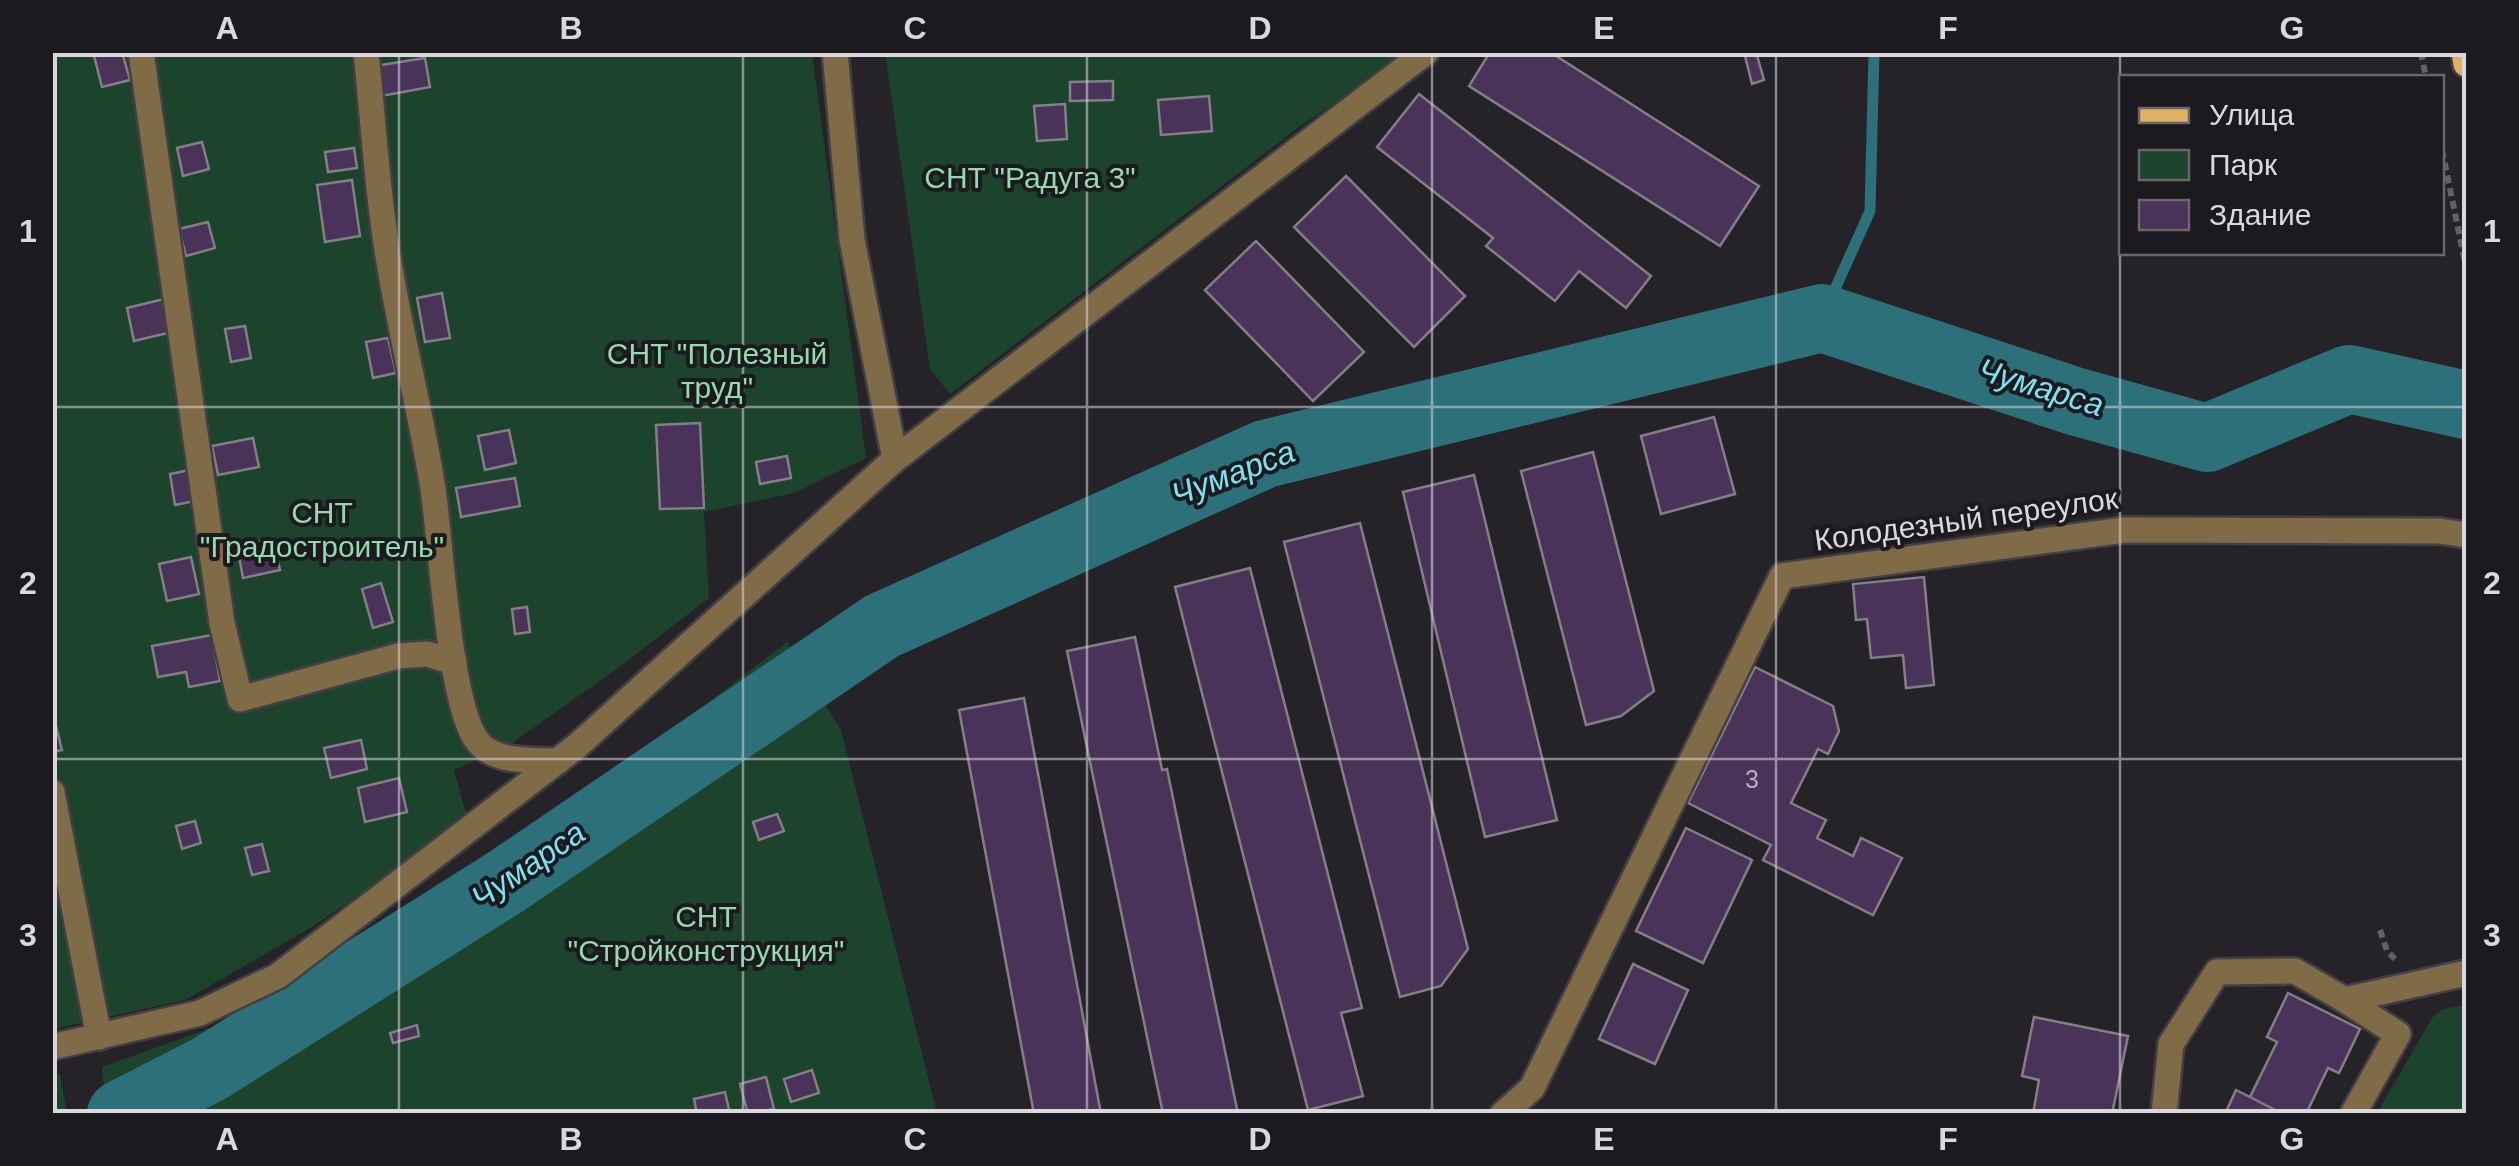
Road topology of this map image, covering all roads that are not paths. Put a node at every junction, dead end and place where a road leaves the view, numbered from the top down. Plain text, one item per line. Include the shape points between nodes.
1 (141, 52) edge
2 (366, 52) edge
3 (835, 52) edge
4 (1426, 52) edge
5 (2464, 52) edge
6 (2466, 64) edge
7 (895, 458) junction
8 (2466, 535) edge
9 (454, 662) junction
10 (558, 760) junction
11 (52, 792) edge
12 (2466, 973) edge
13 (2346, 1000) junction
14 (99, 1038) junction
15 (52, 1047) edge
16 (1503, 1114) edge
17 (2164, 1114) edge
18 (2354, 1114) edge

1 - 9 street via 222,624 240,699 398,656 427,654
2 - 9 street via 391,276 433,488
3 - 7 street via 852,240
4 - 7 street
5 - 6 main road
7 - 10 street
8 - 16 street, Колодезный переулок via 2124,530 1782,576 1532,1088
9 - 10 street via 464,714 478,742 495,754
10 - 14 street via 278,976 200,1013
11 - 14 street
12 - 13 street
13 - 17 street via 2295,971 2217,972 2171,1044
13 - 18 street via 2398,1034
14 - 15 street

